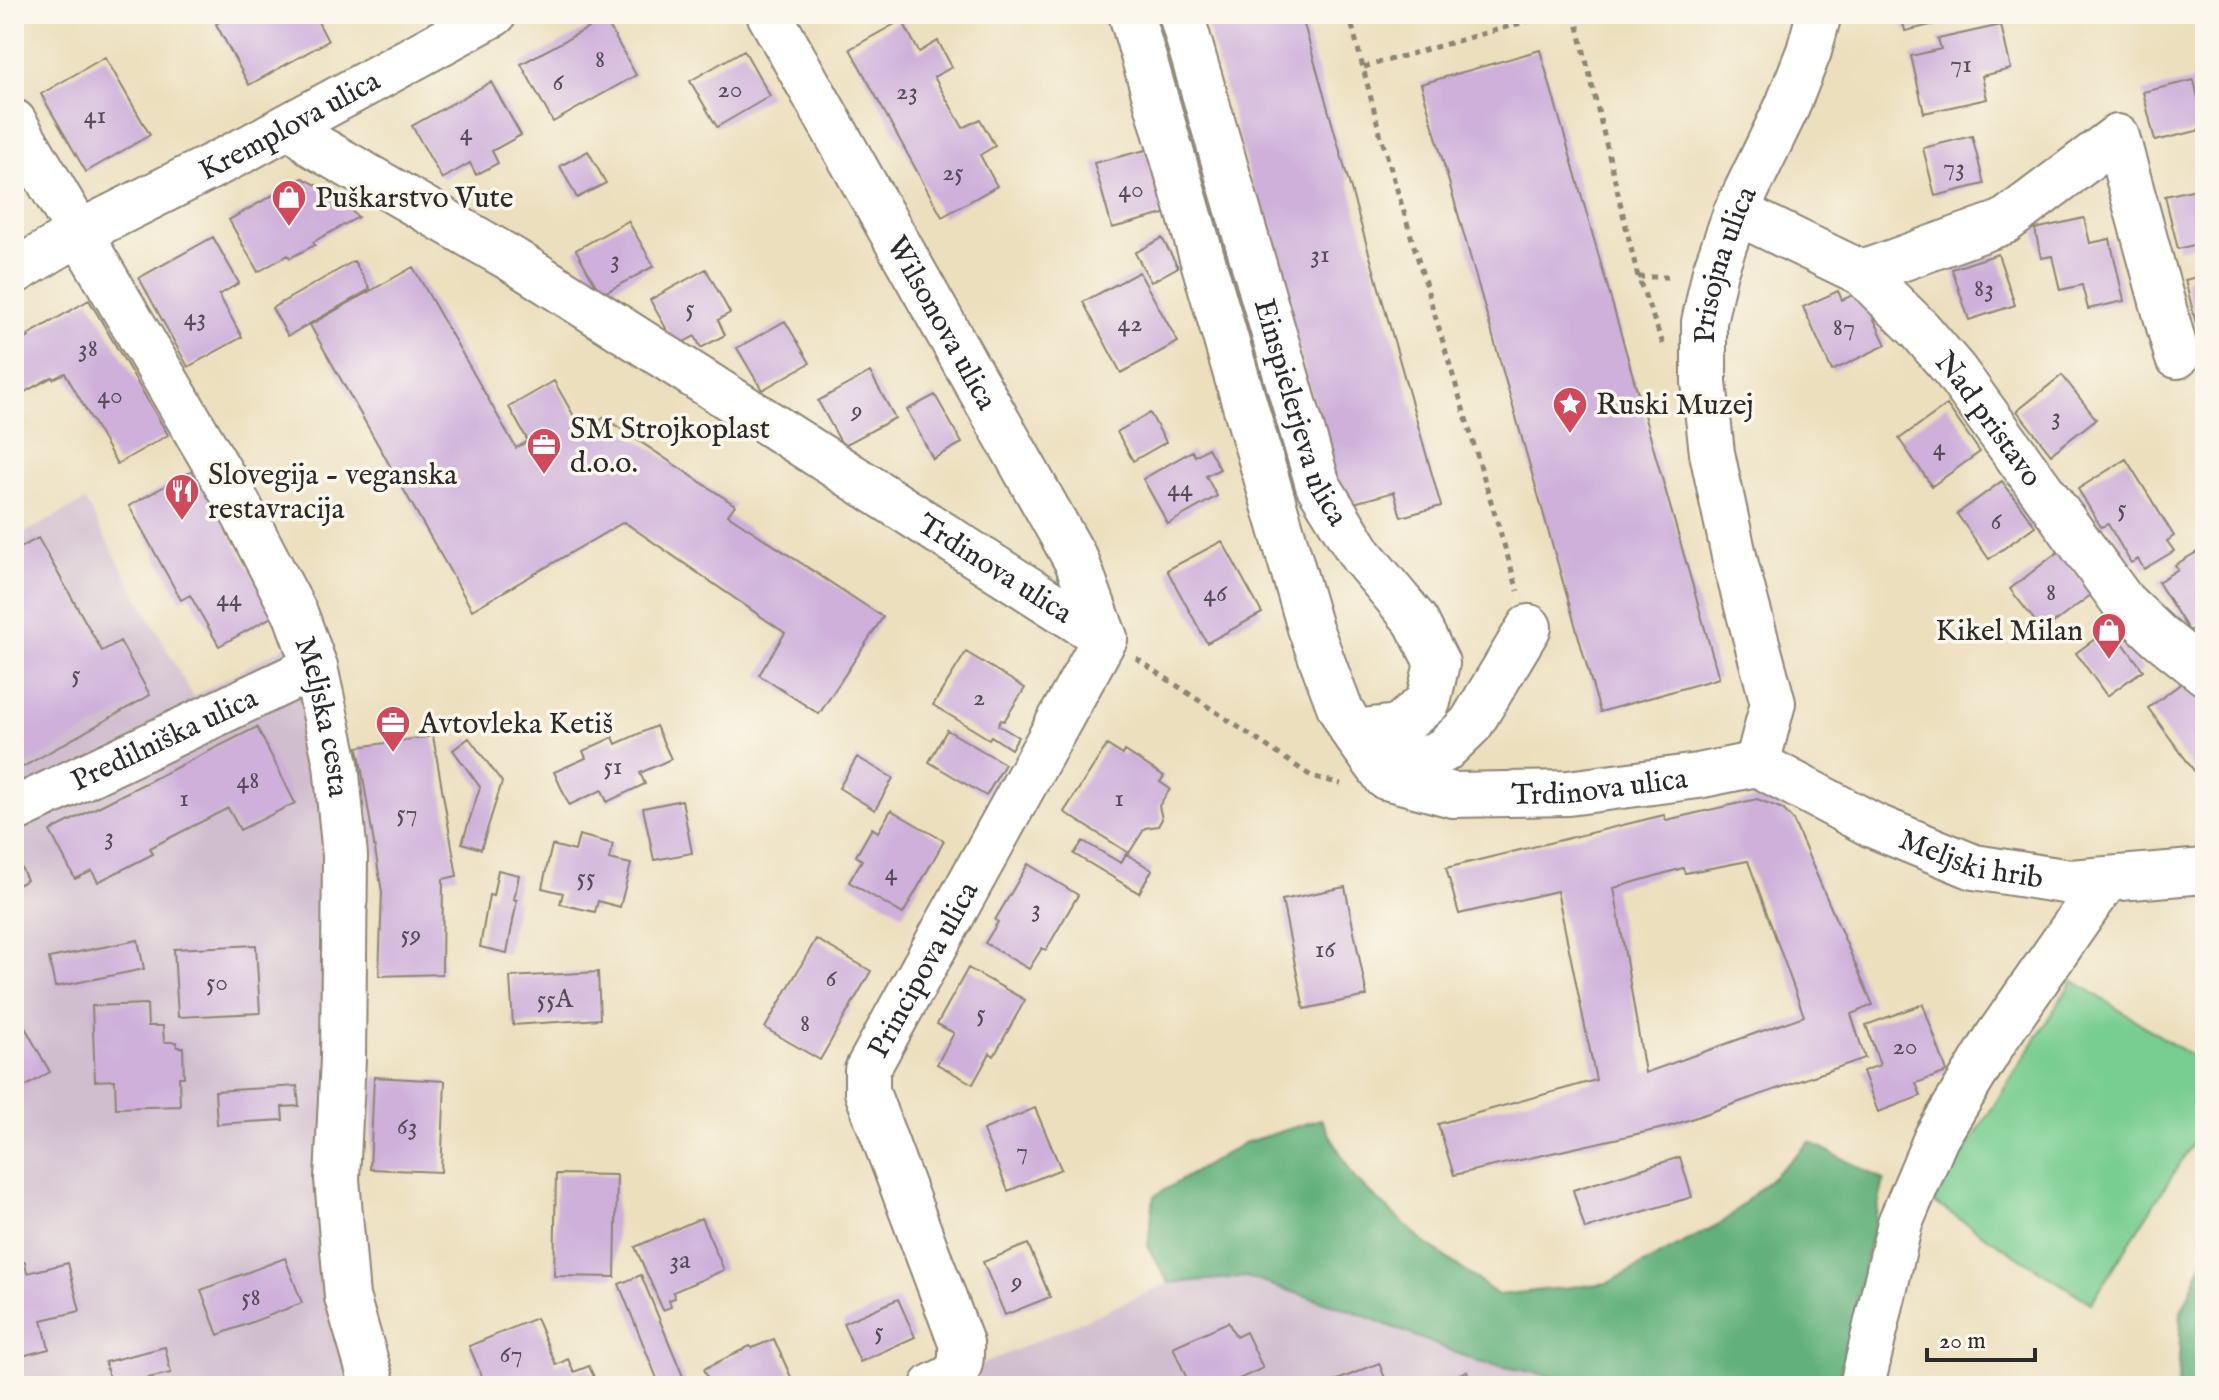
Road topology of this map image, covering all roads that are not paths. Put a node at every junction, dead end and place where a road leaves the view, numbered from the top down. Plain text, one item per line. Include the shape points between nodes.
1 (494, 14) edge
2 (769, 14) edge
3 (1131, 14) edge
4 (1181, 14) edge
5 (1819, 14) edge
6 (14, 122) edge
7 (292, 125) junction
8 (1736, 212) junction
9 (81, 232) junction
10 (14, 272) edge
11 (1862, 273) junction
12 (2177, 356) dead end
13 (1529, 627) road end
14 (1105, 638) junction
15 (315, 667) junction
16 (2205, 673) edge
17 (1353, 732) junction
18 (1757, 764) junction
19 (1386, 777) junction
20 (14, 810) edge
21 (2205, 871) edge
22 (2106, 880) junction
23 (947, 1375) edge
24 (373, 1386) edge
25 (1862, 1386) edge

1 - 7 street, Kremplova ulica
2 - 14 street, Wilsonova ulica via 1077,562
3 - 17 street, Einspielerjeva ulica via 1310,628
4 - 17 street, Einspielerjeva ulica via 1318,485 1361,555 1416,621 1437,663 1428,702 1398,727
5 - 8 street, Prisojna ulica via 1787,107
6 - 9 street, Meljska cesta
7 - 9 street, Kremplova ulica
7 - 14 street, Trdinova ulica via 315,146 513,260
8 - 11 street, Nad pristavo
8 - 18 street, Prisojna ulica via 1704,322 1704,382 1736,565 1773,703
9 - 10 street, Kremplova ulica
9 - 15 street, Meljska cesta via 234,496 296,615
11 - 12 street via 2004,222 2117,137
11 - 16 street, Nad pristavo via 1955,371 2123,602
13 - 19 street via 1471,724 1444,750
14 - 23 street, Principova ulica via 867,1070 867,1092 961,1343
15 - 20 street, Predilniška ulica
15 - 24 street, Meljska cesta via 336,764 345,856 337,1179 347,1297
17 - 19 street, Einspielerjeva ulica
18 - 19 street, Trdinova ulica via 1568,793 1453,795
18 - 22 street, Meljski hrib via 1872,825 1974,867 2070,882
21 - 22 street, Meljski hrib
22 - 25 street via 1997,1037 1936,1138 1900,1223

